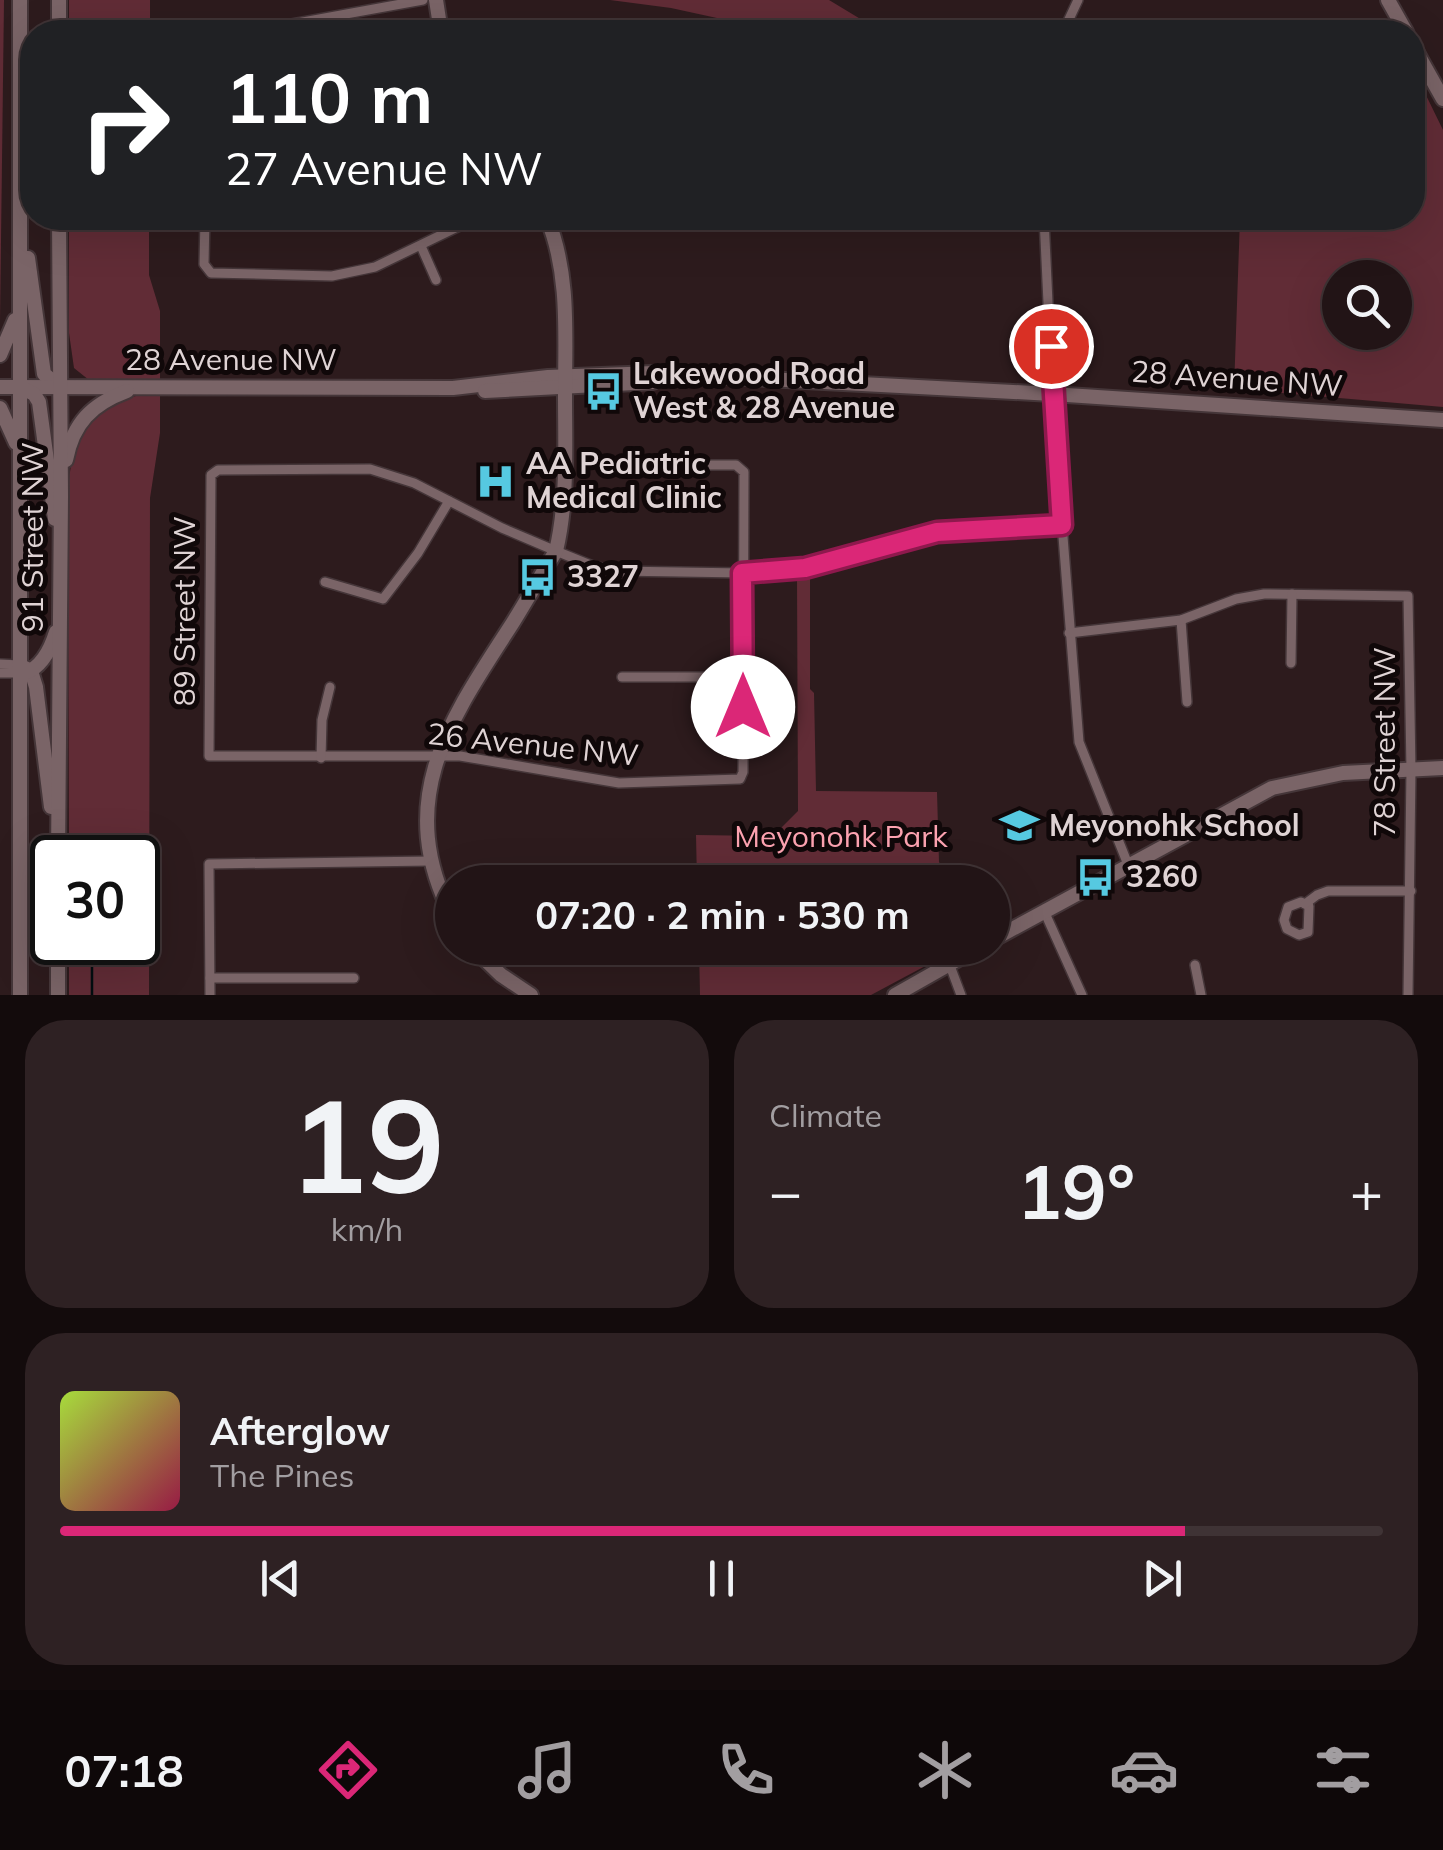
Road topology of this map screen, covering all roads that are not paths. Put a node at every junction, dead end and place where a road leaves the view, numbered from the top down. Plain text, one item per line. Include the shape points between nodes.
1 (20, 0) edge
2 (423, 0) edge
3 (313, 20) edge
4 (1425, 67) edge
5 (1443, 100) edge
6 (20, 228) joint
7 (21, 230) edge
8 (59, 230) edge
9 (205, 230) edge
10 (452, 230) edge
11 (551, 230) edge
12 (1045, 230) edge
13 (421, 246) junction
14 (436, 280) dead end
15 (20, 300) junction
16 (0, 355) edge
17 (565, 382) junction
18 (0, 387) edge
19 (20, 387) junction
20 (60, 387) junction
21 (136, 388) junction
22 (1052, 394) junction
23 (0, 408) edge
24 (1442, 419) edge
25 (20, 458) junction
26 (684, 465) dead end
27 (61, 496) junction
28 (449, 501) junction
29 (1062, 525) junction
30 (60, 550) junction
31 (556, 551) junction
32 (742, 573) junction
33 (325, 582) dead end
34 (61, 589) junction
35 (1292, 594) junction
36 (1181, 620) junction
37 (1069, 633) junction
38 (1291, 663) dead end
39 (0, 664) edge
40 (24, 670) junction
41 (0, 674) edge
42 (744, 676) junction
43 (622, 678) dead end
44 (330, 687) dead end
45 (1187, 702) dead end
46 (209, 756) joint
47 (438, 756) junction
48 (321, 758) junction
49 (1443, 768) edge
50 (1411, 770) junction
51 (54, 835) edge
52 (57, 835) edge
53 (431, 862) junction
54 (1129, 867) junction
55 (435, 872) edge
56 (1411, 891) junction
57 (1305, 904) dead end
58 (1046, 913) junction
59 (1010, 931) edge
60 (58, 965) edge
61 (490, 965) edge
62 (946, 965) edge
63 (950, 965) edge
64 (1195, 965) dead end
65 (210, 978) junction
66 (354, 978) dead end
67 (20, 995) edge
68 (58, 995) edge
69 (210, 995) edge
70 (531, 995) edge
71 (896, 995) edge
72 (961, 995) edge
73 (1082, 995) edge
74 (1201, 995) edge
75 (1408, 995) edge

1 - 6 street, 91 Street NW
2 - 3 street
4 - 5 street
6 - 15 street, 91 Street NW
7 - 20 street via 44,374
8 - 20 street, 91 Street NW
9 - 13 street via 204,264 211,273 332,276 375,267
10 - 13 street
11 - 17 street via 565,293
12 - 22 street
13 - 14 street
15 - 16 street
15 - 19 street, 91 Street NW
17 - 21 street, 28 Avenue NW via 476,392
17 - 22 street, 28 Avenue NW via 654,382 667,376
17 - 31 street via 566,479
18 - 19 street, 28 Avenue NW
19 - 20 street, 28 Avenue NW
19 - 25 street, 91 Street NW
19 - 30 street via 39,402
20 - 21 street, 28 Avenue NW
20 - 27 street, 91 Street NW
21 - 27 street via 84,415 68,450
22 - 24 street, 28 Avenue NW
22 - 29 street
23 - 25 street
25 - 40 street, 91 Street NW
26 - 32 street via 736,465 744,472
27 - 30 street, 91 Street NW
28 - 31 street
28 - 33 street via 383,599
28 - 46 street, 89 Street NW via 370,470 212,475
29 - 32 street via 937,532 805,568
29 - 37 street
30 - 34 street, 91 Street NW
31 - 32 street via 617,571
31 - 47 street via 468,693
32 - 42 street
34 - 40 street via 53,642
34 - 52 street, 91 Street NW
35 - 36 street via 1236,599
35 - 38 street
35 - 50 street, 78 Street NW via 1404,594 1410,600
36 - 37 street
36 - 45 street
37 - 54 street via 1078,742
39 - 40 street
40 - 41 street
40 - 51 street via 36,687
40 - 67 street, 91 Street NW
42 - 43 street
42 - 47 street, 26 Avenue NW via 740,779 618,783
44 - 48 street
46 - 48 street, 26 Avenue NW
47 - 48 street, 26 Avenue NW
47 - 53 street via 427,804
49 - 50 street
50 - 54 street via 1344,773 1272,788
50 - 56 street, 78 Street NW
53 - 55 street
53 - 65 street via 210,864
54 - 58 street
56 - 57 street via 1328,891
56 - 75 street, 78 Street NW
58 - 59 street
58 - 73 street
60 - 68 street
61 - 70 street
62 - 71 street
63 - 72 street
64 - 74 street
65 - 66 street
65 - 69 street

